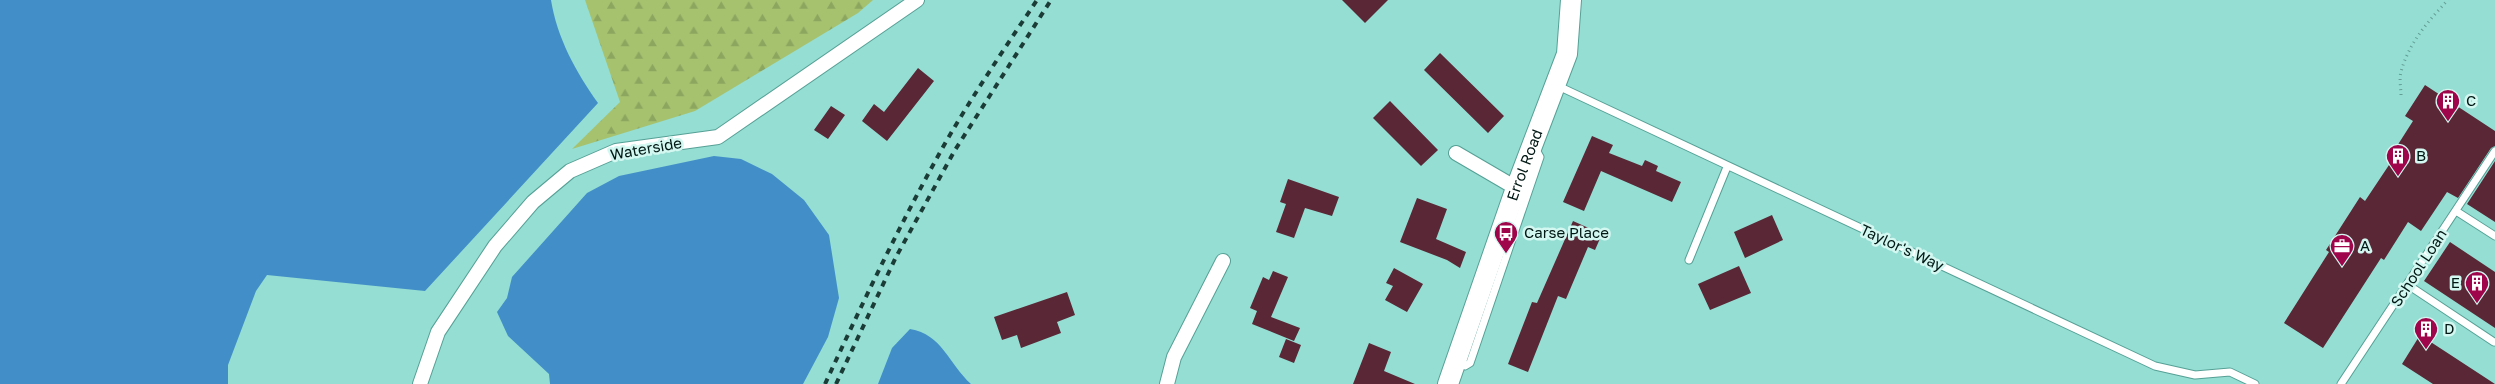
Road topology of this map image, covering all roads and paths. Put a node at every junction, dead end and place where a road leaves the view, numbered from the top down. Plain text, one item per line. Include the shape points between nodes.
1 (917, 0) edge
2 (1572, 0) edge
3 (2448, 0) edge
4 (1556, 85) junction
5 (2401, 95) dead end
6 (1532, 146) junction
7 (2495, 151) edge
8 (1456, 153) dead end
9 (1727, 167) junction
10 (1516, 188) junction
11 (2456, 211) junction
12 (2495, 236) edge
13 (1689, 260) dead end
14 (1224, 261) dead end
15 (2408, 285) junction
16 (2494, 342) edge
17 (1456, 363) junction
18 (420, 384) edge
19 (1167, 384) edge
20 (1448, 384) edge
21 (2255, 384) edge
22 (2341, 384) edge

1 - 18 street, Waterside via 718,136 616,151 570,171 533,202 495,246 438,332
2 - 4 street, Errol Road via 1567,54
3 - 5 path via 2409,48 2400,73
4 - 6 street, Errol Road
4 - 9 lane, Taylor's Way
6 - 10 street, Errol Road
6 - 17 lane via 1540,157 1470,363 1464,366
7 - 11 lane, School Loan
8 - 10 street
9 - 13 lane
9 - 21 lane, Taylor's Way via 2155,366 2195,375 2230,372
10 - 17 street, Errol Road
11 - 12 lane
11 - 15 lane, School Loan
14 - 19 street via 1174,357
15 - 16 lane
15 - 22 lane, School Loan
17 - 20 street, Errol Road

